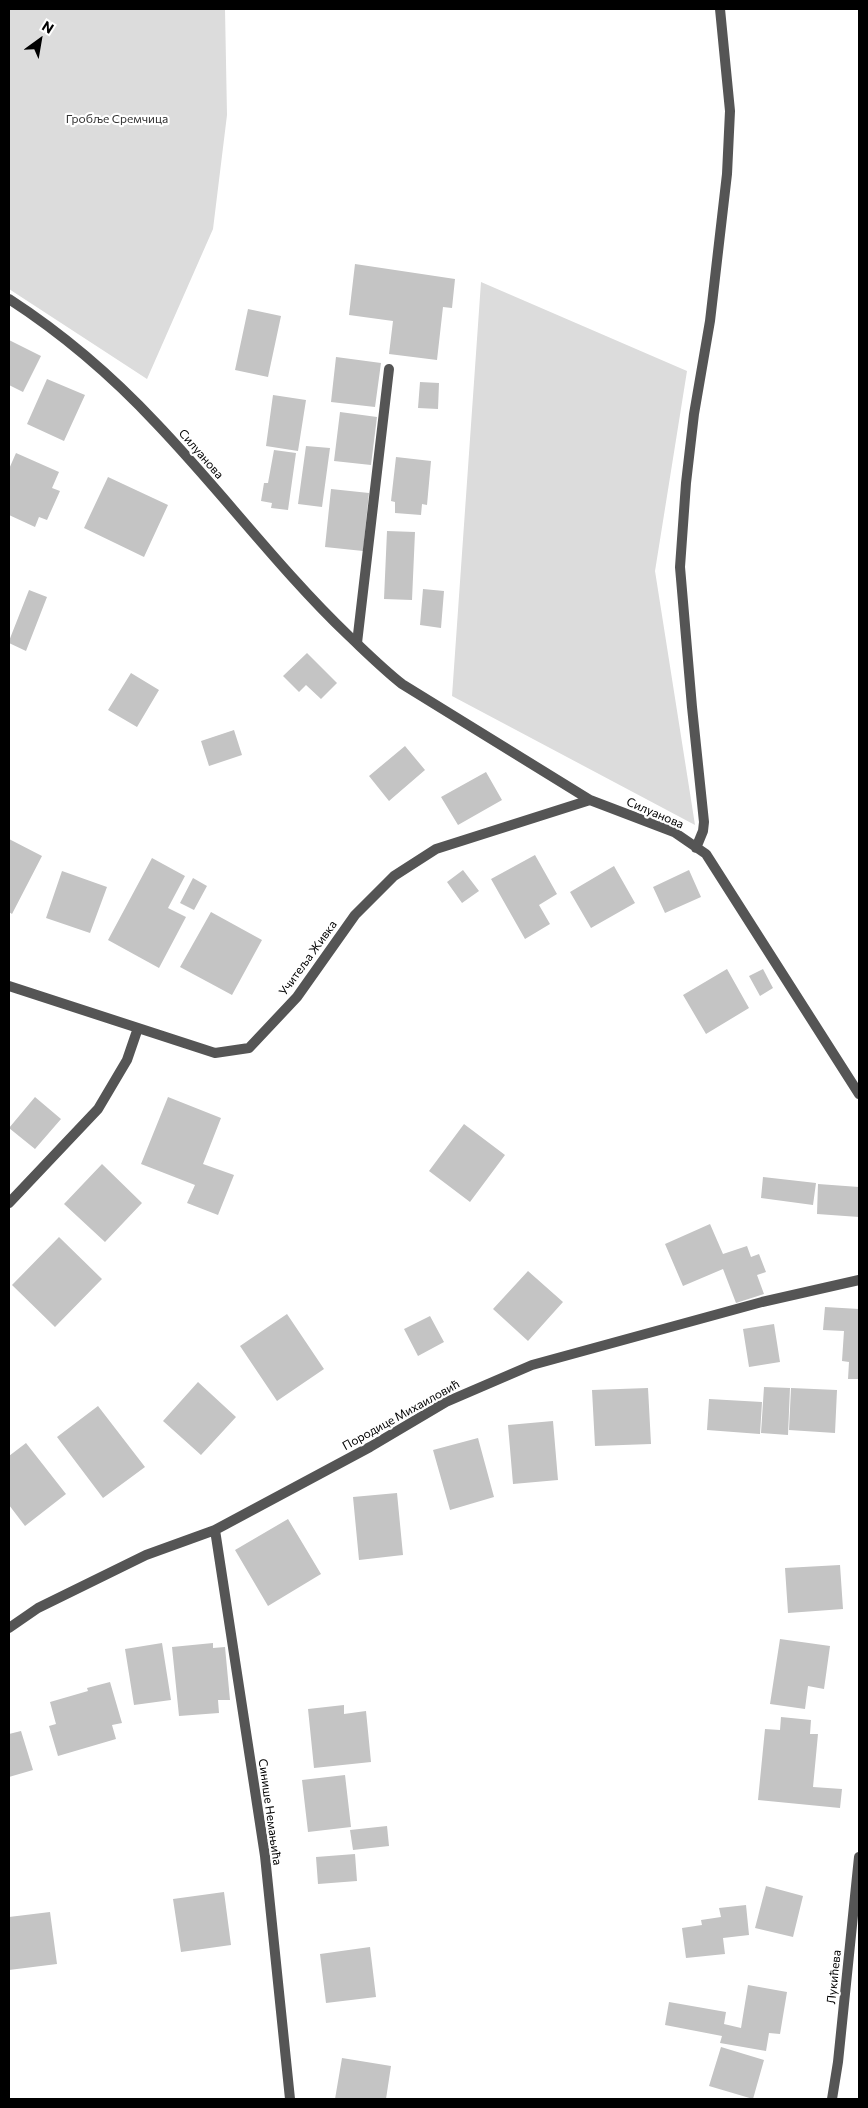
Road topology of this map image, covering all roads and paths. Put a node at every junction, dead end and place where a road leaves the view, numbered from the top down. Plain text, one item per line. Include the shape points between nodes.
1 (720, 9) edge
2 (9, 299) edge
3 (389, 369) dead end
4 (357, 643) junction
5 (590, 800) junction
6 (696, 848) junction
7 (9, 986) edge
8 (138, 1028) junction
9 (859, 1094) edge
10 (9, 1203) edge
11 (859, 1280) edge
12 (215, 1530) junction
13 (9, 1628) edge
14 (859, 1857) edge
15 (290, 2099) edge
16 (832, 2099) edge

1 - 6 street via 730,111 727,174 710,321 694,414 680,567 704,814 703,830
2 - 4 street, Силуанова via 48,324 90,359 156,422 316,605
3 - 4 street
4 - 5 street, Силуанова via 379,667 402,684
5 - 6 street, Силуанова via 674,832
5 - 8 street, Учитеља Живка via 436,849 394,876 355,915 297,997 250,1048 215,1053
6 - 9 street, Силуанова via 706,854
7 - 8 street, Учитеља Живка
8 - 10 street via 127,1060 98,1109
11 - 12 street, Породице Михаиловић via 762,1302 532,1365 446,1402
12 - 13 street, Породице Михаиловић via 146,1556 38,1608
12 - 15 street, Синише Немањића via 265,1856
14 - 16 street, Лукићева

